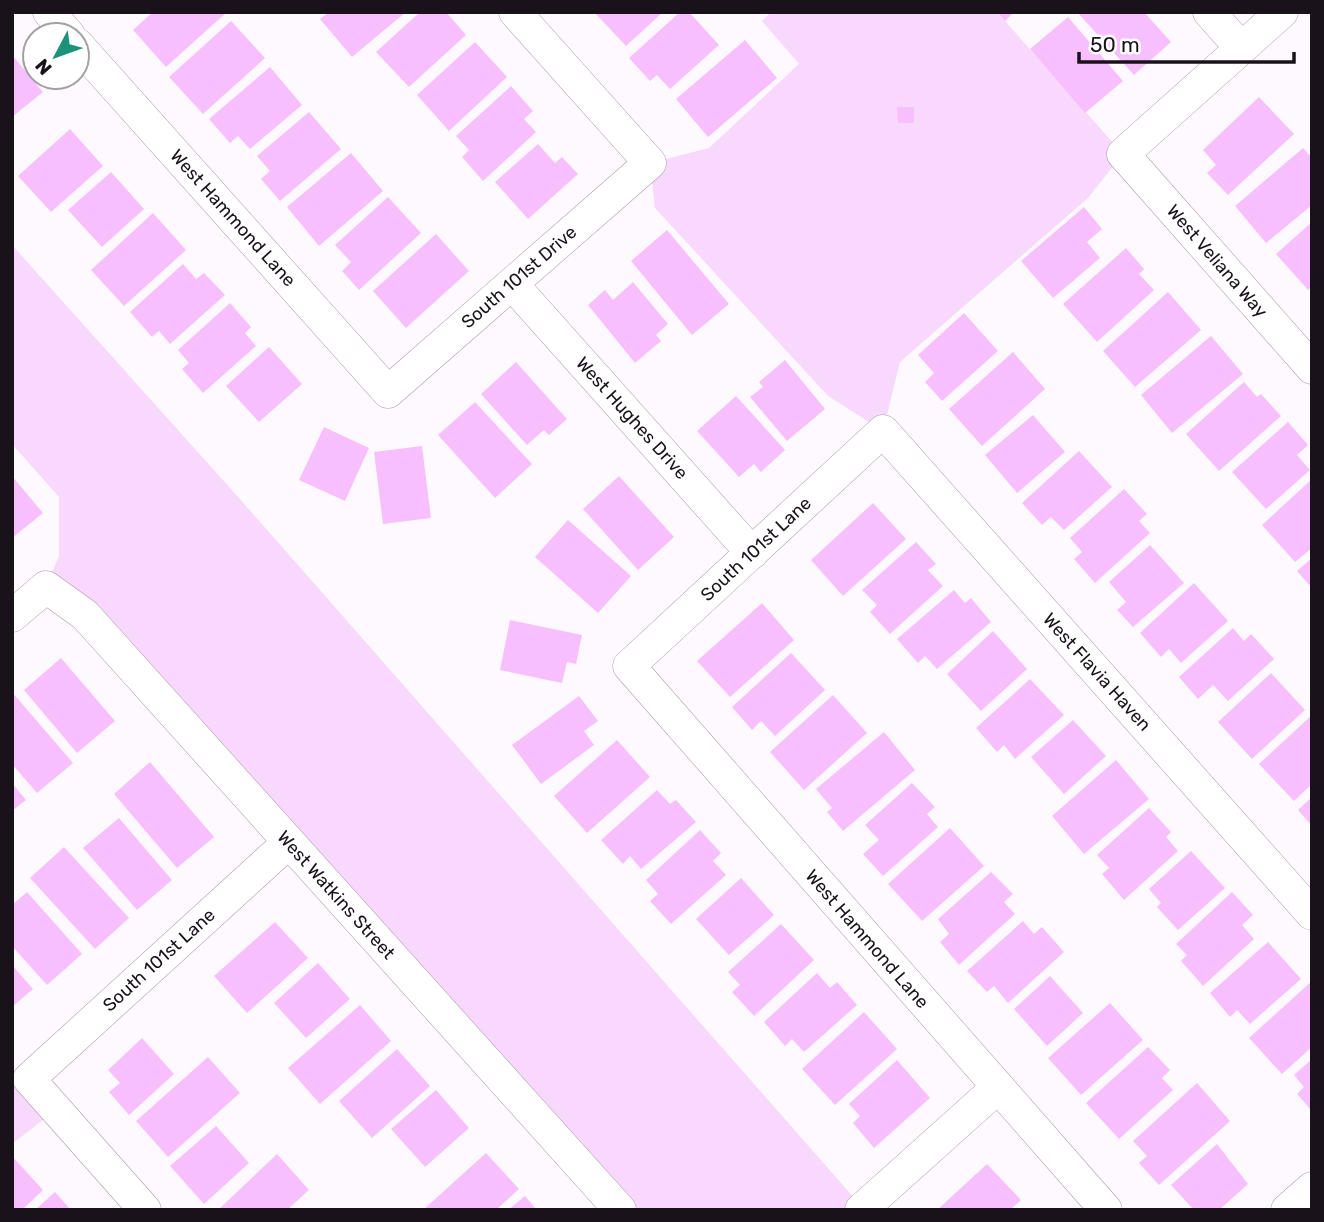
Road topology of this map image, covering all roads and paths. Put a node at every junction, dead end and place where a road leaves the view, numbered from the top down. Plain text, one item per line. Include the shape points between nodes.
1 (515, 12) edge
2 (1209, 12) edge
3 (1282, 12) edge
4 (1241, 48) junction
5 (91, 60) edge
6 (512, 284) junction
7 (1312, 368) edge
8 (388, 392) joint
9 (883, 431) joint
10 (752, 553) junction
11 (12, 616) edge
12 (629, 666) joint
13 (289, 842) junction
14 (1312, 914) edge
15 (997, 1088) junction
16 (1312, 1188) edge
17 (145, 1210) edge
18 (620, 1210) edge
19 (861, 1210) edge
20 (1106, 1210) edge
21 (1287, 1210) edge

1 - 6 street, South 101st Drive via 650,163
2 - 4 street
3 - 4 street
4 - 7 street, West Veliana Way via 1123,154
5 - 8 street, West Hammond Lane
6 - 8 street, South 101st Drive
6 - 10 street, West Hughes Drive
9 - 10 street, South 101st Lane
9 - 14 street, West Flavia Haven
10 - 12 street, South 101st Lane
11 - 13 street, West Watkins Street via 46,587 85,615
12 - 15 street, West Hammond Lane
13 - 17 street, South 101st Lane via 29,1079
13 - 18 street, West Watkins Street
15 - 19 street
15 - 20 street, West Hammond Lane
16 - 21 street

